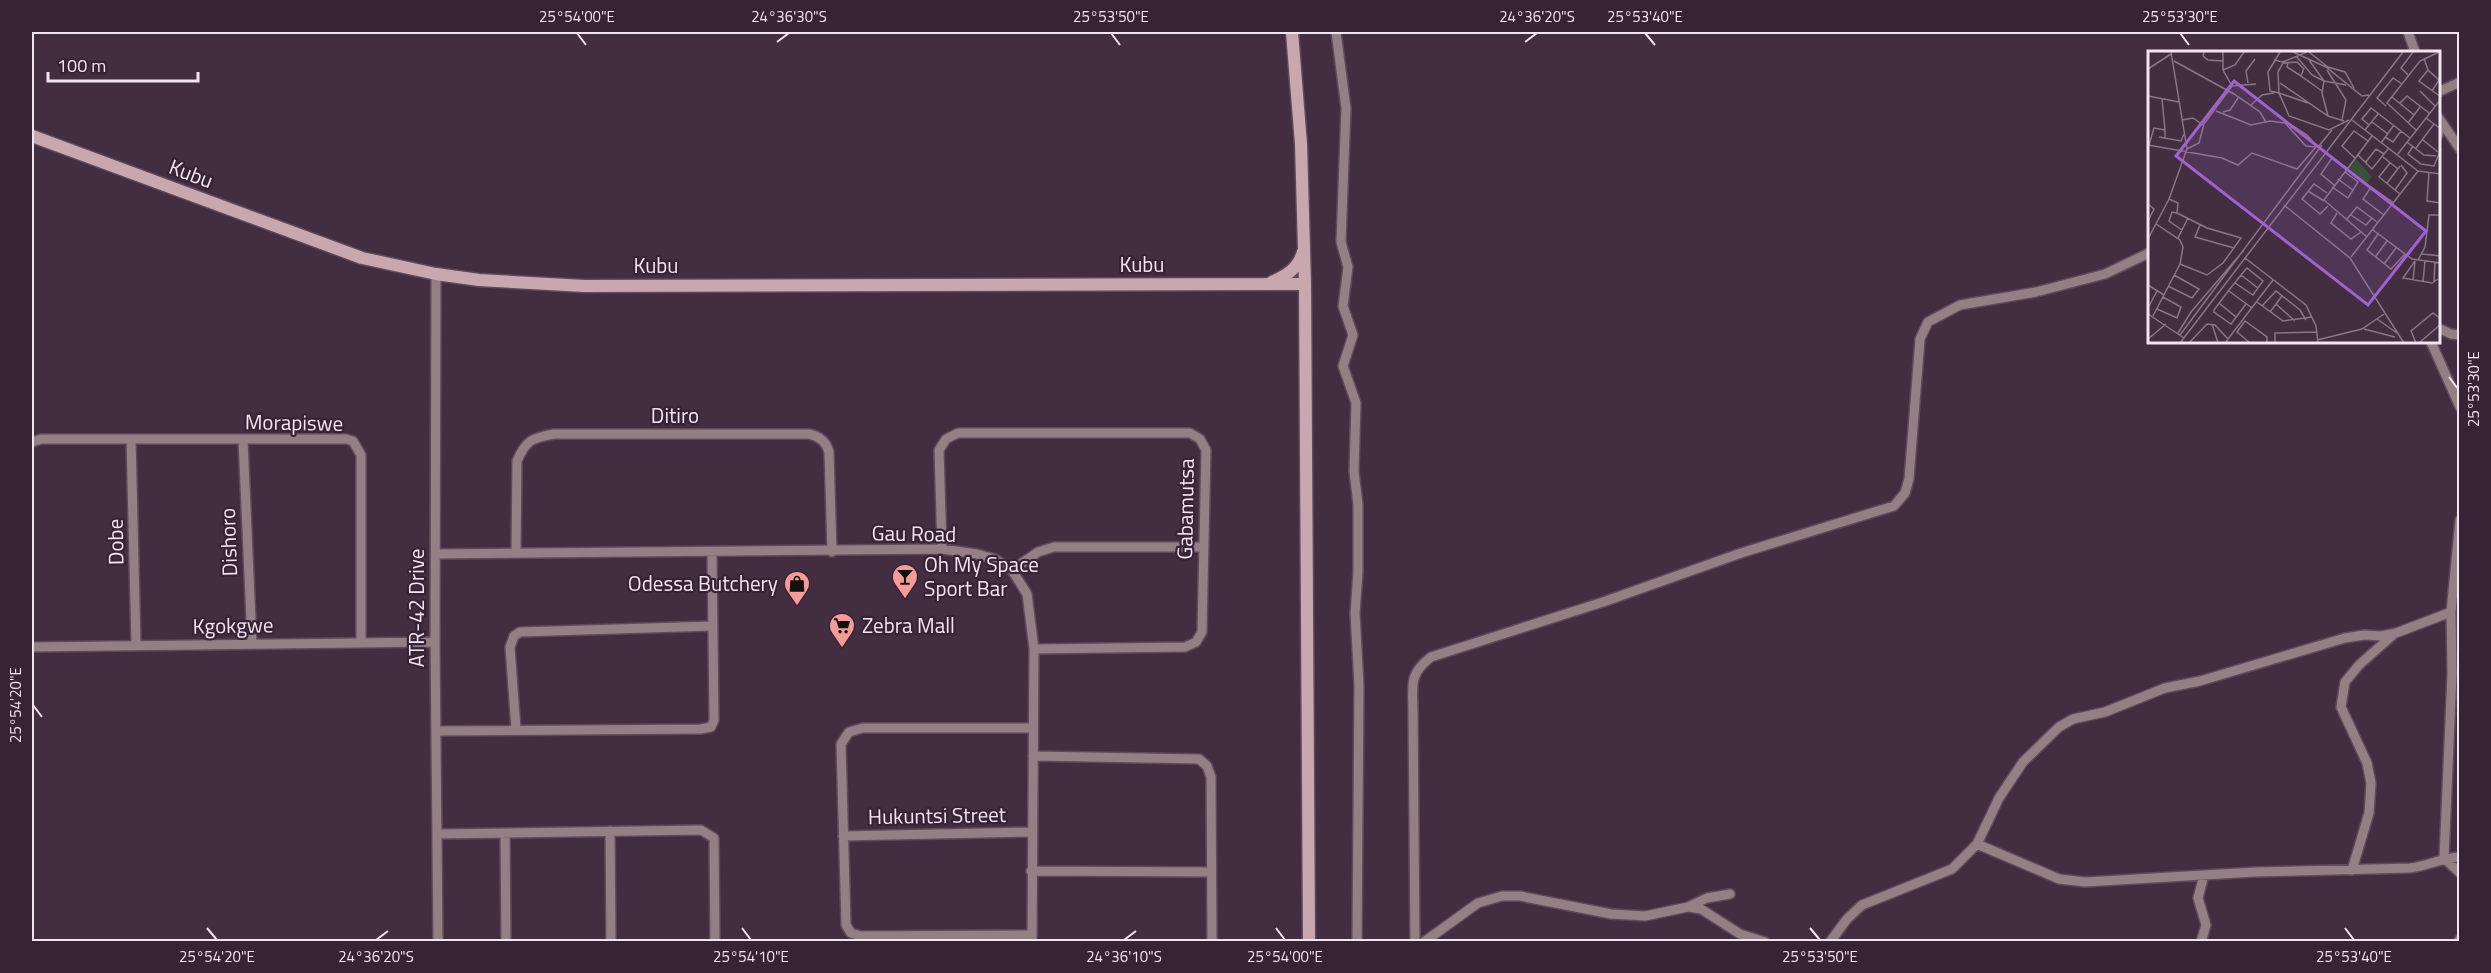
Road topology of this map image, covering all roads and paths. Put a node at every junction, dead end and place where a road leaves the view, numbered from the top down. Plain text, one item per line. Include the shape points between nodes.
1 (1292, 32) edge
2 (1336, 32) edge
3 (2408, 32) edge
4 (2415, 51) edge
5 (2460, 82) edge
6 (2440, 92) edge
7 (2440, 119) edge
8 (32, 136) edge
9 (2460, 149) edge
10 (1304, 248) junction
11 (2148, 253) edge
12 (436, 274) junction
13 (1268, 284) junction
14 (1305, 284) junction
15 (2440, 328) edge
16 (2460, 335) edge
17 (2432, 344) edge
18 (2460, 407) edge
19 (131, 439) junction
20 (243, 440) junction
21 (32, 442) edge
22 (2460, 520) edge
23 (1204, 547) junction
24 (942, 549) junction
25 (2458, 550) edge
26 (712, 552) junction
27 (832, 552) junction
28 (516, 553) junction
29 (435, 554) junction
30 (1012, 570) junction
31 (2451, 612) junction
32 (713, 626) junction
33 (2396, 633) junction
34 (361, 642) junction
35 (435, 642) junction
36 (252, 643) junction
37 (136, 645) junction
38 (32, 647) edge
39 (1034, 649) junction
40 (1033, 728) junction
41 (516, 729) junction
42 (436, 731) junction
43 (1033, 756) junction
44 (610, 831) junction
45 (1031, 832) junction
46 (438, 834) junction
47 (505, 834) junction
48 (843, 836) junction
49 (1977, 844) junction
50 (2460, 857) edge
51 (2444, 858) junction
52 (2352, 870) junction
53 (1031, 871) junction
54 (1211, 872) junction
55 (2460, 873) edge
56 (2204, 875) junction
57 (1730, 894) dead end
58 (1688, 907) junction
59 (1032, 938) edge
60 (1739, 938) edge
61 (1832, 941) edge
62 (438, 942) edge
63 (506, 942) edge
64 (611, 942) edge
65 (715, 942) edge
66 (1212, 942) edge
67 (1309, 942) edge
68 (1357, 942) edge
69 (1415, 942) edge
70 (1424, 942) edge
71 (1765, 942) edge
72 (2201, 942) edge

1 - 10 main road
2 - 68 street via 1346,108 1341,242 1348,267 1343,306 1353,335 1343,366 1356,403
3 - 4 street
5 - 6 street
7 - 9 street
8 - 12 main road, Kubu via 362,258
10 - 13 main road via 1298,265
10 - 14 main road
11 - 69 street via 2105,274 2036,292 1960,305 1928,322 1920,339 1909,479 1905,493 1894,506 1431,657 1417,668 1413,679
12 - 13 main road, Kubu via 584,286
12 - 29 street, ATR-42 Drive
13 - 14 main road, Kubu
14 - 67 main road
15 - 16 street
17 - 18 street
19 - 20 street, Morapiswe
19 - 21 street, Morapiswe
19 - 37 street, Dobe
20 - 34 street, Morapiswe via 346,439 360,450
20 - 36 street, Dishoro
22 - 25 street
23 - 24 street, Gabamutsa via 1206,450 1200,439 1190,433 958,433 946,439 939,450
23 - 30 street via 1054,547 1038,552
23 - 39 street, Gabamutsa via 1202,632 1196,642 1185,647
24 - 27 street, Gau Road
24 - 30 street, Gau Road via 995,559
25 - 31 street
26 - 27 street, Gau Road
26 - 28 street, Gau Road
26 - 32 street
27 - 28 street, Ditiro via 829,452 816,436 554,434 530,441 517,461
28 - 29 street, Gau Road
29 - 35 street, ATR-42 Drive
30 - 39 street via 1027,594
31 - 33 street
31 - 51 street
32 - 41 street via 520,632 510,647
32 - 41 street via 711,727
33 - 49 street via 2345,638 2165,688 2105,712 2073,719 2059,727 2023,762 1999,798
33 - 52 street via 2345,682 2341,707 2367,763 2371,783 2369,813
34 - 35 street, Kgokgwe
34 - 36 street, Kgokgwe
35 - 42 street, ATR-42 Drive
36 - 37 street, Kgokgwe
37 - 38 street, Kgokgwe
39 - 40 street
40 - 43 street
40 - 48 street via 863,728 849,732 841,744
41 - 42 street
42 - 46 street, ATR-42 Drive
43 - 45 street
43 - 54 street via 1199,759 1211,777
44 - 47 street
44 - 64 street
44 - 65 street via 701,830 712,835
45 - 48 street, Hukuntsi Street
45 - 53 street
46 - 47 street
46 - 62 street, ATR-42 Drive
47 - 63 street
48 - 59 street via 846,925 851,933
49 - 56 street via 2059,879 2085,882
49 - 61 street via 1952,870 1862,905
50 - 51 street
51 - 52 street via 2410,868
51 - 55 street
52 - 56 street
53 - 54 street
53 - 59 street
54 - 66 street
56 - 72 street via 2198,898 2206,925
57 - 58 street
58 - 60 street via 1701,909
58 - 70 street via 1645,916 1622,915 1502,896 1478,903
60 - 71 street

